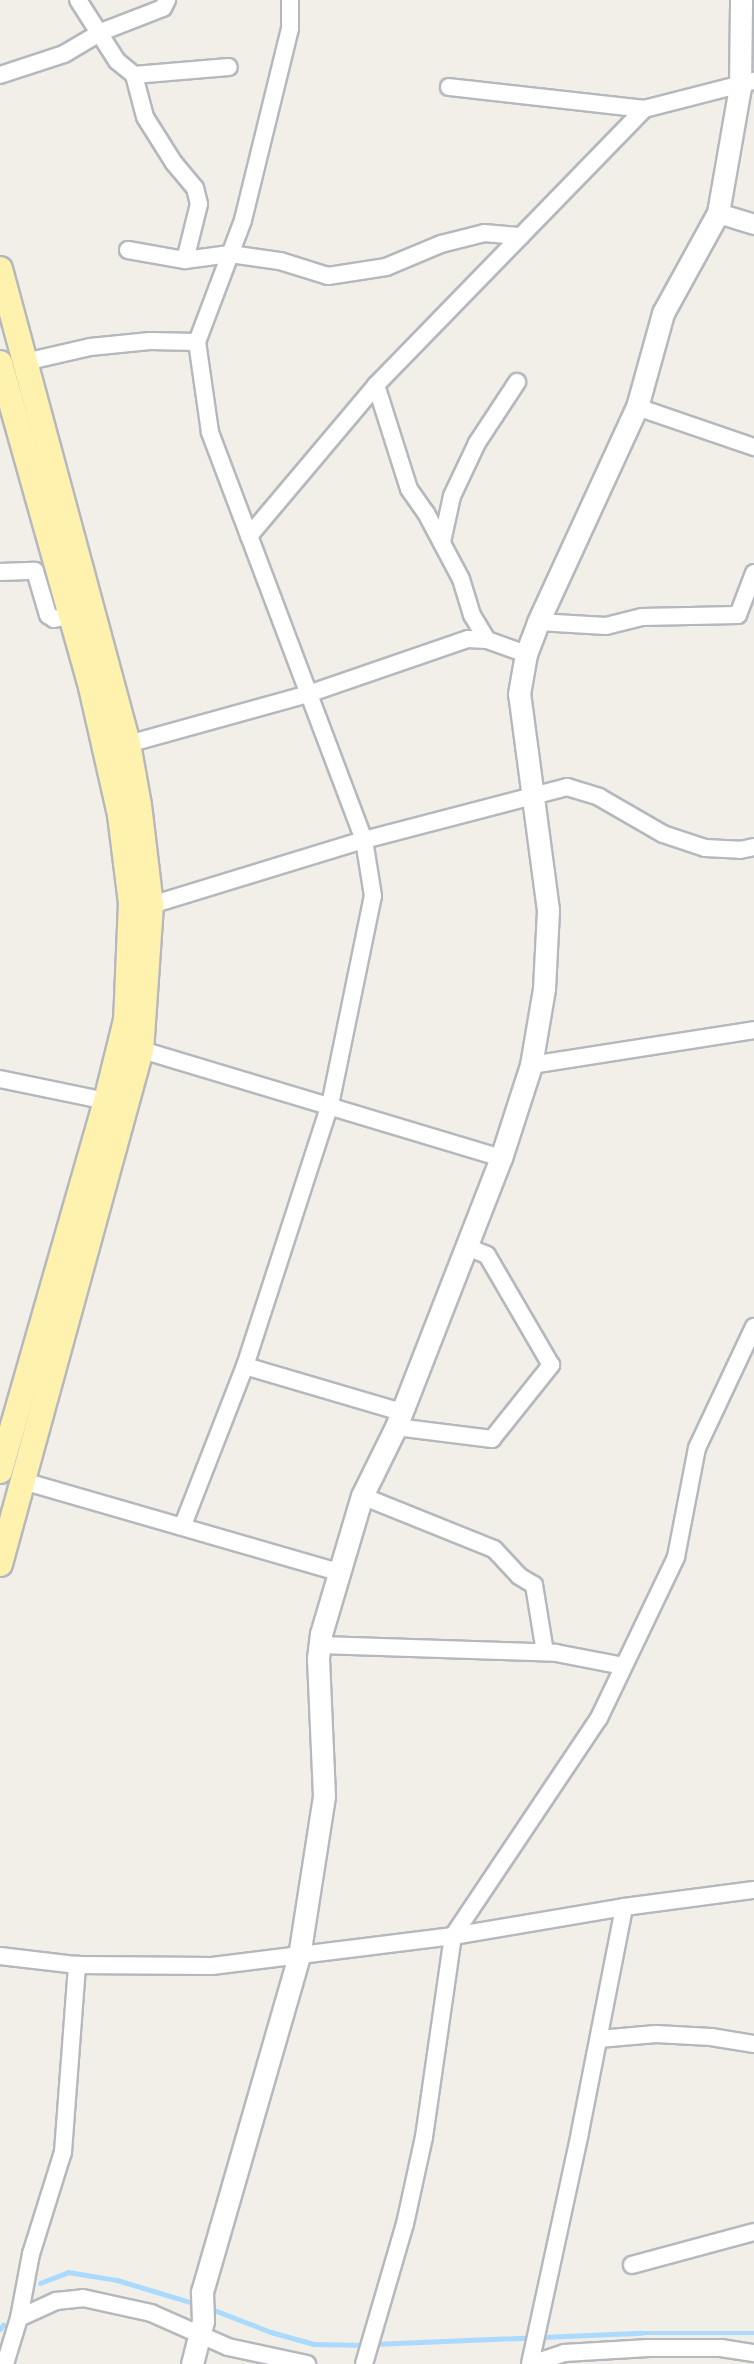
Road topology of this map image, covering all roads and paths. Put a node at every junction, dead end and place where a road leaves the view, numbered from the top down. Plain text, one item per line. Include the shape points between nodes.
1 (78, 0) edge
2 (167, 0) edge
3 (290, 0) edge
4 (741, 0) edge
5 (101, 32) junction
6 (229, 66) dead end
7 (0, 75) edge
8 (134, 75) junction
9 (747, 84) edge
10 (449, 88) dead end
11 (643, 109) junction
12 (718, 213) junction
13 (754, 224) edge
14 (521, 236) junction
15 (128, 250) dead end
16 (230, 254) junction
17 (185, 260) junction
18 (0, 269) edge
19 (197, 342) junction
20 (25, 362) junction
21 (0, 363) edge
22 (517, 382) dead end
23 (376, 385) junction
24 (637, 407) junction
25 (754, 447) edge
26 (250, 536) junction
27 (442, 542) junction
28 (0, 572) edge
29 (754, 573) edge
30 (70, 616) junction
31 (538, 622) junction
32 (487, 640) junction
33 (526, 654) junction
34 (308, 694) junction
35 (128, 744) junction
36 (531, 796) junction
37 (363, 840) junction
38 (754, 847) edge
39 (151, 905) junction
40 (754, 1030) edge
41 (130, 1047) junction
42 (531, 1065) junction
43 (0, 1079) edge
44 (106, 1101) junction
45 (330, 1105) junction
46 (501, 1158) junction
47 (465, 1246) junction
48 (754, 1327) edge
49 (749, 1348) edge
50 (245, 1366) junction
51 (398, 1419) junction
52 (6, 1426) edge
53 (0, 1471) edge
54 (23, 1481) junction
55 (362, 1496) junction
56 (7, 1516) edge
57 (183, 1525) junction
58 (0, 1563) edge
59 (338, 1572) junction
60 (320, 1645) junction
61 (545, 1653) junction
62 (624, 1666) junction
63 (754, 1890) edge
64 (624, 1907) junction
65 (453, 1936) junction
66 (0, 1956) edge
67 (299, 1956) junction
68 (77, 1965) junction
69 (599, 2039) junction
70 (754, 2044) edge
71 (754, 2232) edge
72 (632, 2265) dead end
73 (19, 2318) junction
74 (202, 2329) junction
75 (754, 2353) edge
76 (531, 2359) edge
77 (365, 2360) edge
78 (5, 2364) edge
79 (192, 2364) edge
80 (307, 2364) edge

1 - 5 street
2 - 5 street via 163,8
3 - 16 street via 290,28 243,219
4 - 9 main road
5 - 7 street via 64,54
5 - 8 street via 117,61
6 - 8 street
8 - 17 street via 145,117 195,188 199,204
9 - 11 street
9 - 12 main road
10 - 11 street
11 - 14 street
12 - 13 street
12 - 24 main road via 663,313
14 - 16 street via 484,233 441,244 386,267 328,276 280,261
14 - 23 street
15 - 17 street
16 - 17 street
16 - 19 street
18 - 20 main road
19 - 20 street via 90,347
19 - 26 street via 210,432
20 - 35 main road
21 - 30 main road
22 - 27 street via 477,443 457,486
23 - 26 street
23 - 27 street via 409,489
24 - 25 street
24 - 31 main road
26 - 34 street
27 - 32 street
28 - 30 street via 35,571 48,615 54,619
29 - 31 street via 738,615 642,617 606,626
30 - 41 main road via 106,749 126,858 131,903 125,1020
31 - 33 main road
32 - 33 street
32 - 34 street via 468,639
33 - 36 main road via 519,694
34 - 35 street
34 - 37 street
35 - 39 main road
36 - 37 street
36 - 38 street via 567,787 599,797 663,834 705,848
36 - 42 main road via 548,910 544,989
37 - 39 street
37 - 45 street via 373,896
39 - 41 main road
40 - 42 street
41 - 44 main road
41 - 45 street
41 - 54 main road
42 - 46 main road
43 - 44 street
44 - 52 main road
45 - 46 street
45 - 50 street
46 - 47 main road
47 - 51 main road
47 - 51 street via 487,1255 551,1365 492,1439
48 - 49 street
49 - 62 street via 697,1448 677,1557
50 - 51 street
50 - 57 street
51 - 55 main road
52 - 53 main road
54 - 56 main road
54 - 57 street
55 - 59 main road
55 - 61 street via 494,1549 534,1585
56 - 58 main road
57 - 59 street
59 - 60 main road
60 - 61 street
60 - 67 main road via 324,1796
61 - 62 street
62 - 65 street via 599,1718
63 - 64 street
64 - 65 street
64 - 69 street
65 - 67 street
65 - 77 street via 424,2137 405,2224
66 - 68 street
67 - 68 street via 212,1966
67 - 74 main road via 202,2292
68 - 73 street via 62,2152 31,2254
69 - 70 street via 656,2034
69 - 76 street
71 - 72 street
73 - 74 street via 55,2301 83,2298
73 - 78 street
74 - 79 main road
74 - 80 street via 228,2347
75 - 76 street via 649,2348

